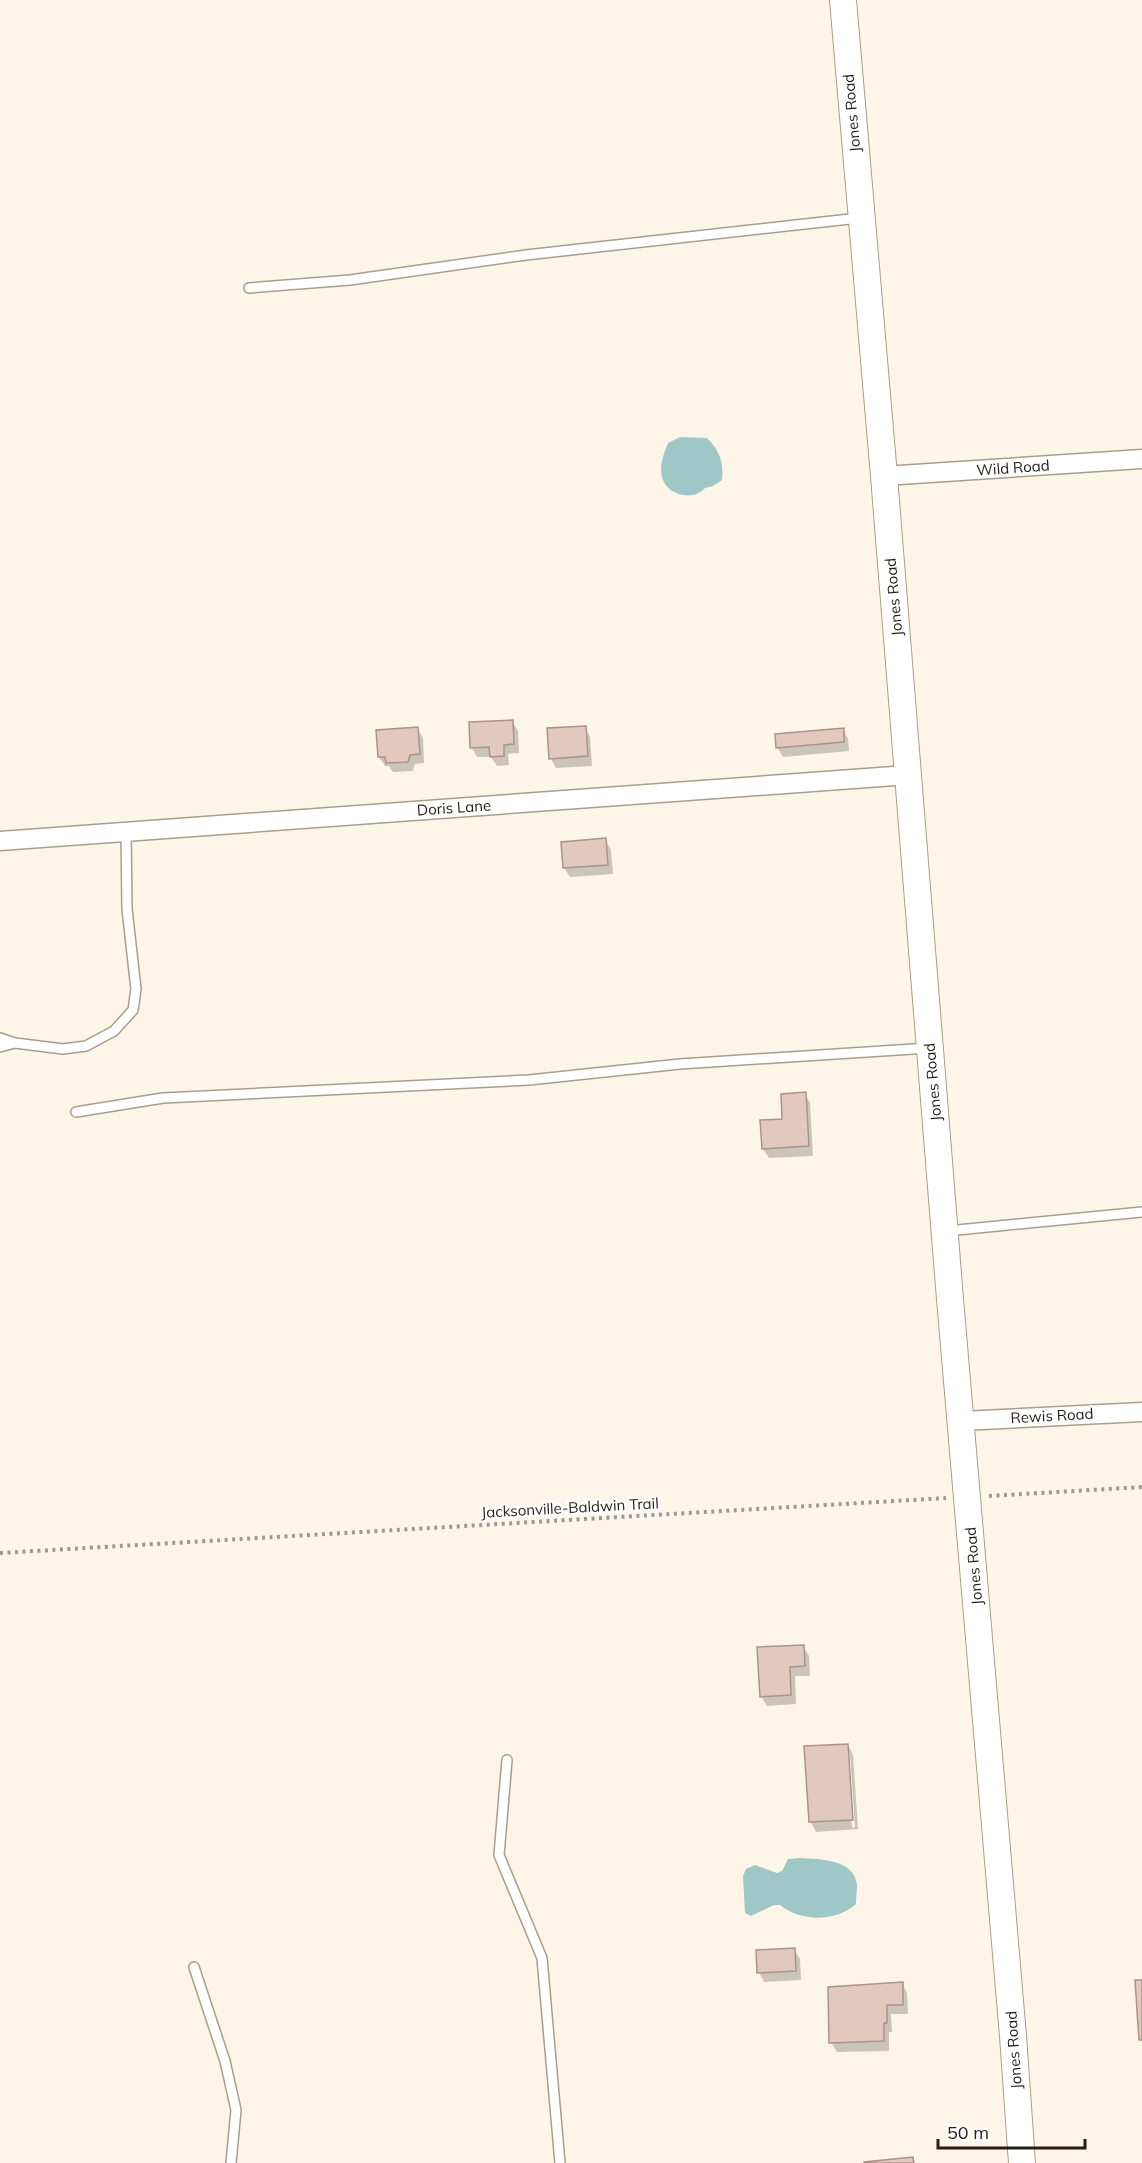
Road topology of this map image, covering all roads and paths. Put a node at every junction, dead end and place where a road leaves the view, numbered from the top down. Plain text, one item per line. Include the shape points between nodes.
1 (843, 0) edge
2 (861, 218) junction
3 (249, 288) dead end
4 (1142, 459) edge
5 (884, 476) junction
6 (908, 775) junction
7 (126, 831) junction
8 (0, 841) edge
9 (0, 1038) edge
10 (15, 1043) junction
11 (0, 1047) edge
12 (930, 1048) junction
13 (76, 1112) dead end
14 (1142, 1212) edge
15 (945, 1231) junction
16 (1142, 1412) edge
17 (962, 1421) junction
18 (1142, 1487) edge
19 (968, 1497) junction
20 (0, 1553) edge
21 (507, 1760) dead end
22 (194, 1967) dead end
23 (231, 2163) edge
24 (560, 2163) edge
25 (1022, 2163) edge

1 - 2 street, Jones Road
2 - 3 lane via 526,255 350,280
2 - 5 street, Jones Road
4 - 5 street, Wild Road
5 - 6 street, Jones Road
6 - 7 street, Doris Lane
6 - 12 street, Jones Road
7 - 8 street, Doris Lane
7 - 10 lane via 127,909 136,989 133,1010 114,1031 86,1046 63,1049
9 - 10 lane
10 - 11 lane
12 - 13 lane via 680,1064 529,1080 163,1098
12 - 15 street, Jones Road
14 - 15 lane
15 - 17 street, Jones Road
16 - 17 street, Rewis Road
17 - 19 street, Jones Road
18 - 19 path, Jacksonville-Baldwin Trail
19 - 20 path, Jacksonville-Baldwin Trail
19 - 25 street, Jones Road
21 - 24 lane via 499,1855 542,1958
22 - 23 lane via 225,2061 236,2110

